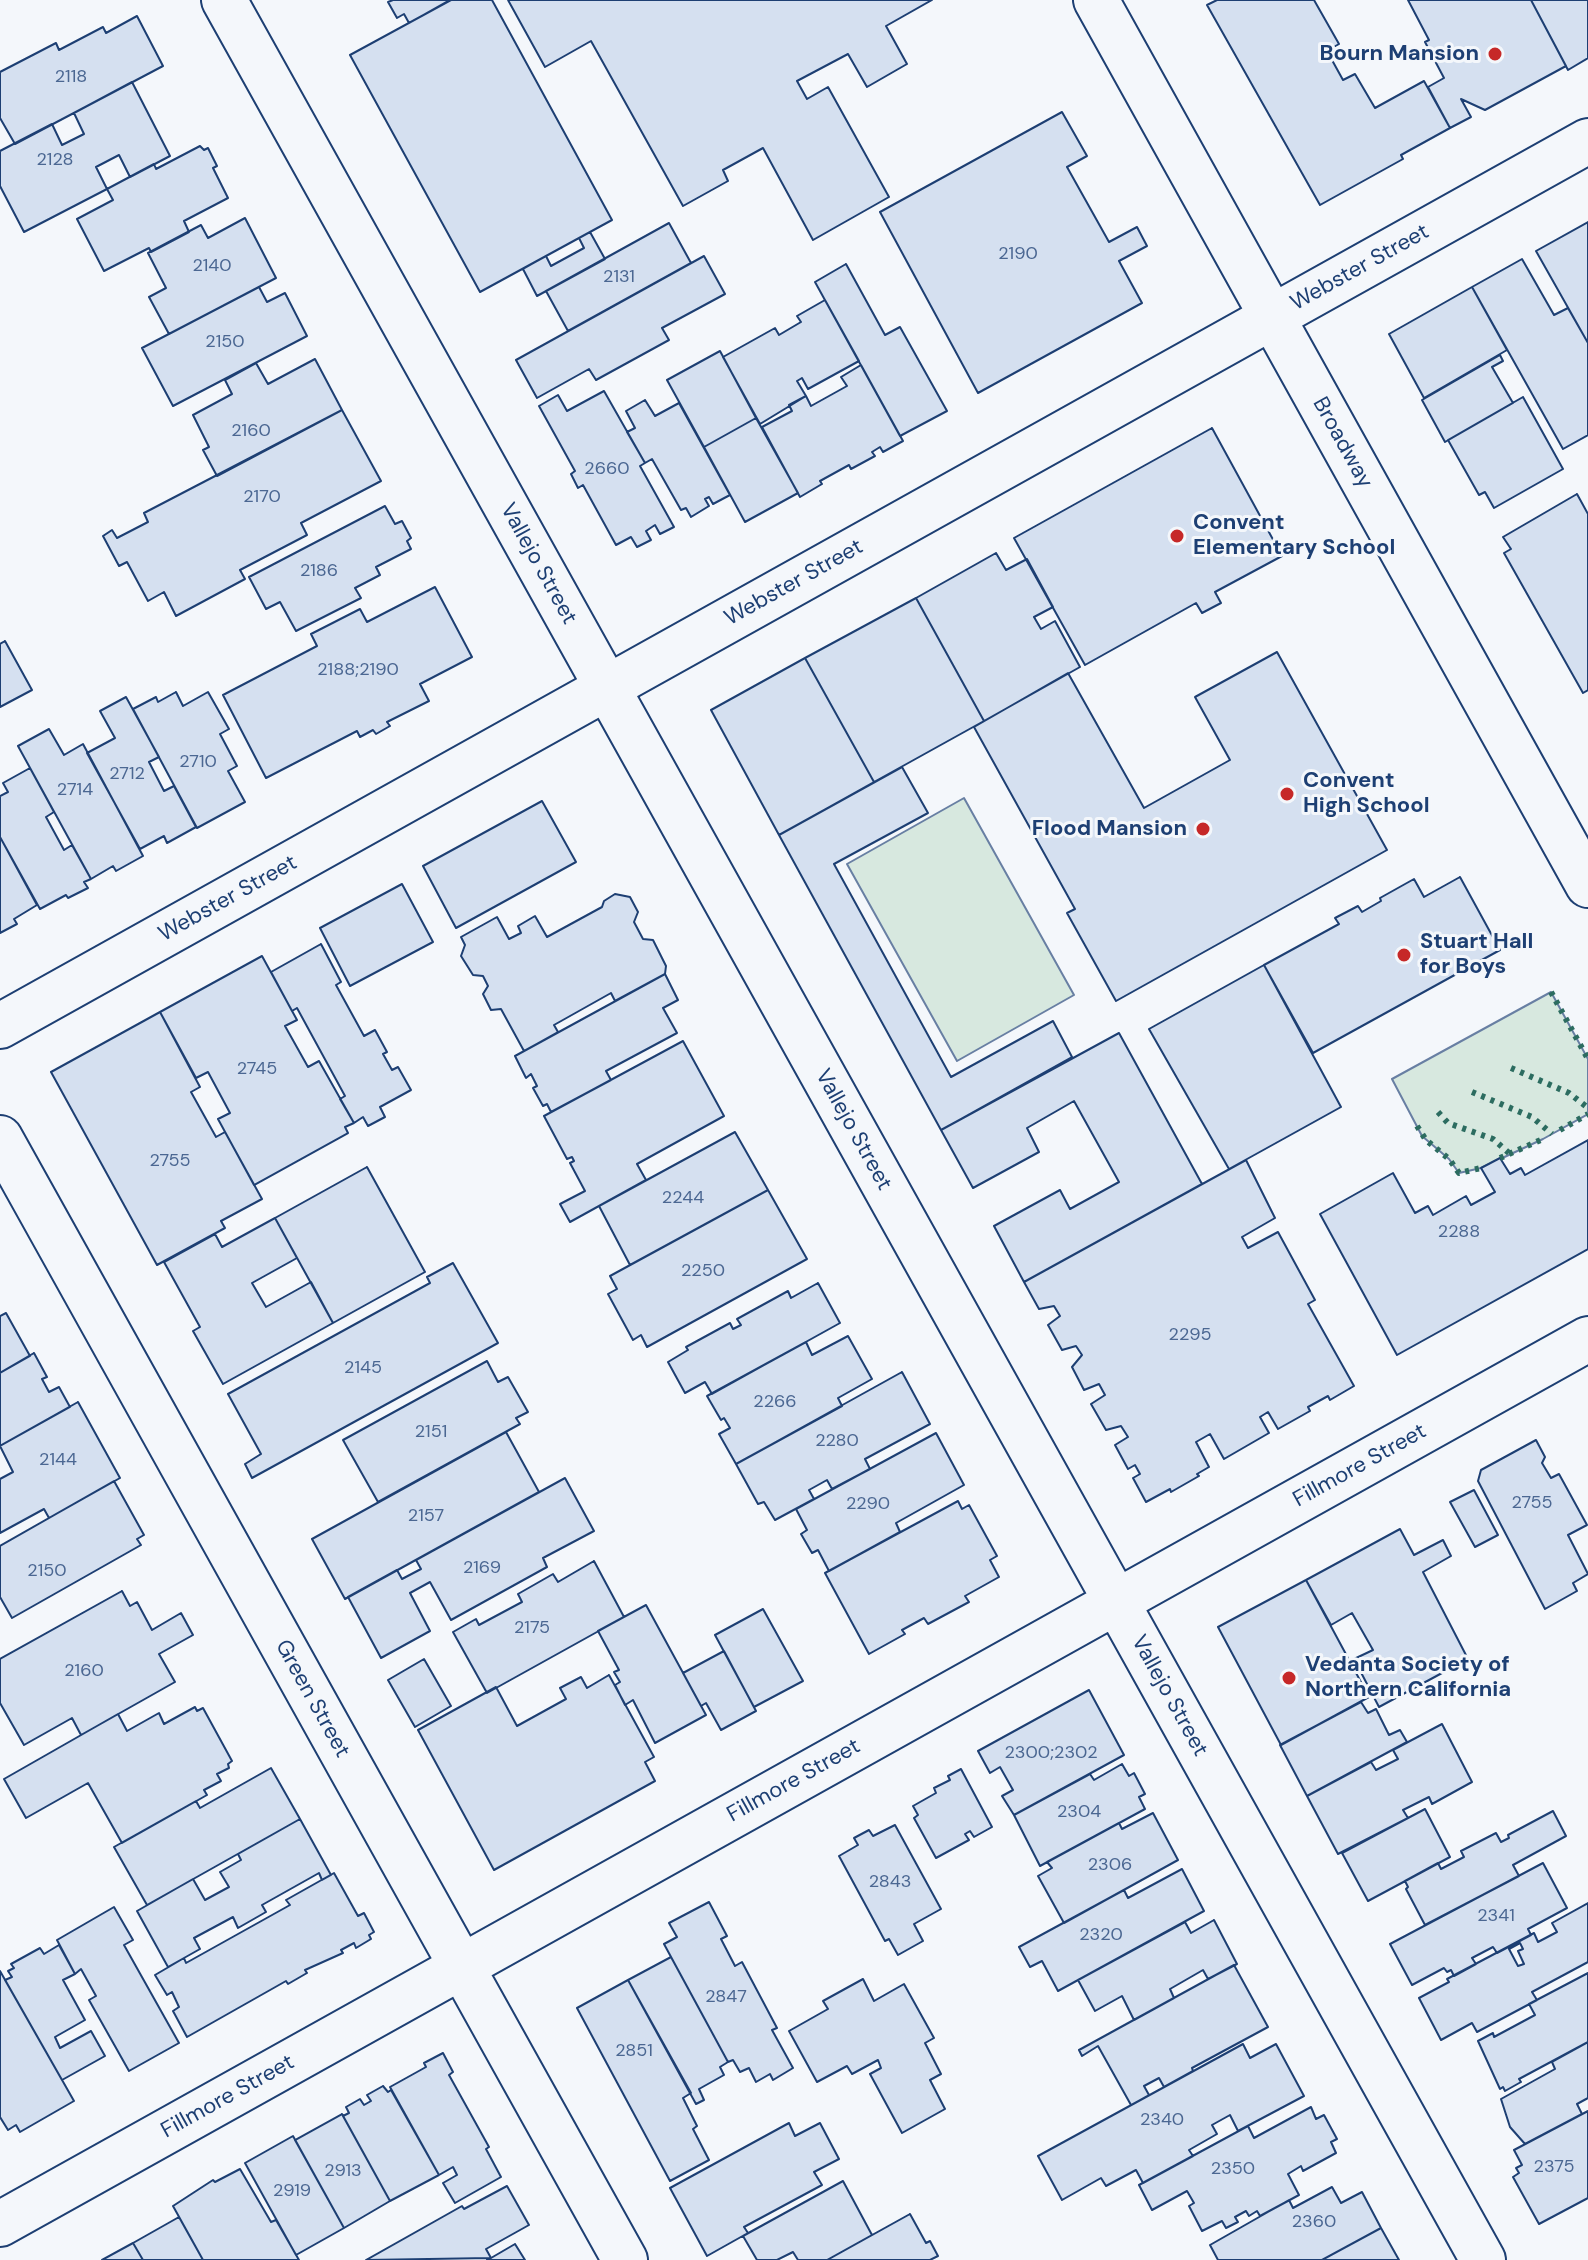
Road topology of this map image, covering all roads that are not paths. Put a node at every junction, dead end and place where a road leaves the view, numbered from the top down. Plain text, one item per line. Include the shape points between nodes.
1 (224, 0) edge
2 (1096, 0) edge
3 (1588, 141) edge
4 (1272, 317) junction
5 (607, 687) junction
6 (1588, 885) edge
7 (0, 1026) edge
8 (0, 1138) edge
9 (1588, 1339) edge
10 (1116, 1602) junction
11 (462, 1967) junction
12 (0, 2224) edge
13 (625, 2260) edge
14 (1483, 2260) edge

1 - 5 street, Vallejo Street
2 - 4 street, Broadway
3 - 4 street, Webster Street
4 - 5 street, Webster Street
4 - 6 street, Broadway
5 - 7 street, Webster Street
5 - 10 street, Vallejo Street
8 - 11 street, Green Street
9 - 10 street, Fillmore Street
10 - 11 street, Fillmore Street
10 - 14 street, Vallejo Street
11 - 12 street, Fillmore Street
11 - 13 street, Green Street

